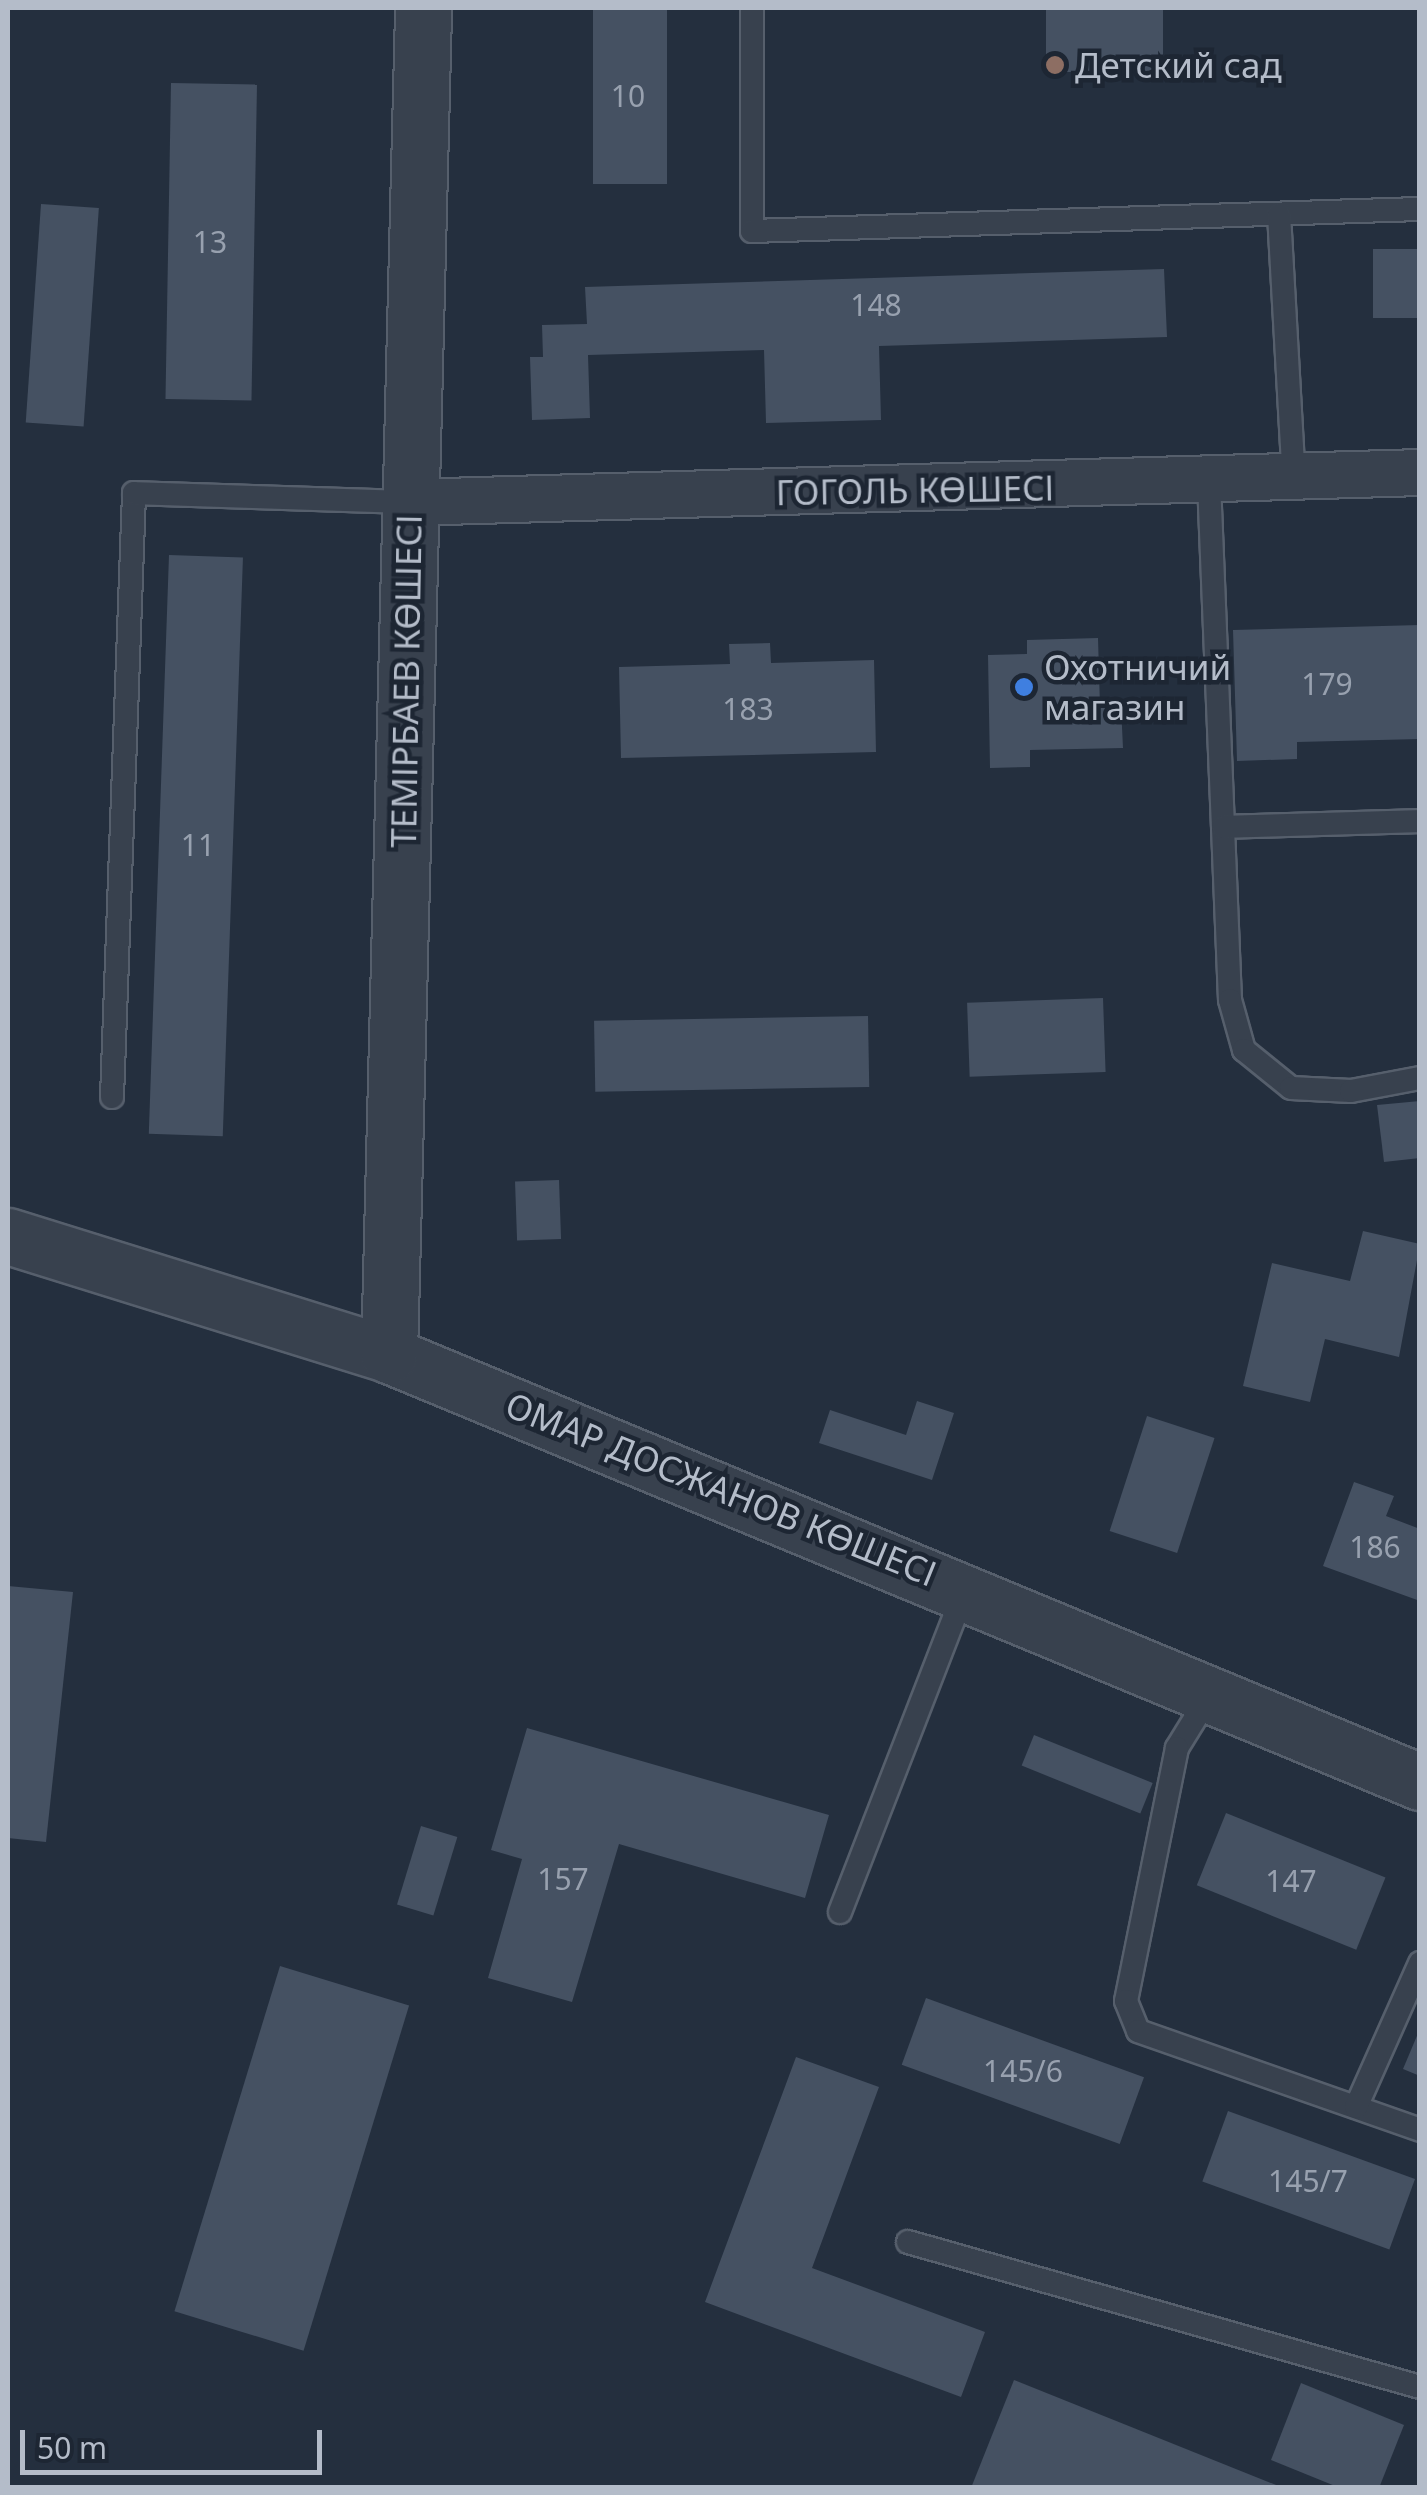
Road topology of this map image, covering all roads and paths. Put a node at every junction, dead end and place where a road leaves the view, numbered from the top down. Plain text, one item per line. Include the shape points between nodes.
1 (423, 8) edge
2 (752, 8) edge
3 (1420, 209) edge
4 (1279, 214) junction
5 (1420, 472) edge
6 (1294, 480) junction
7 (1209, 482) junction
8 (410, 502) junction
9 (1420, 821) edge
10 (1223, 827) junction
11 (1420, 1078) edge
12 (112, 1096) dead end
13 (8, 1236) edge
14 (390, 1354) junction
15 (965, 1588) junction
16 (1211, 1693) junction
17 (1420, 1782) edge
18 (840, 1912) dead end
19 (1420, 1963) edge
20 (1356, 2107) junction
21 (1420, 2130) edge
22 (908, 2242) dead end
23 (1420, 2387) edge

1 - 8 street, ТЕМІРБАЕВ КӨШЕСІ
2 - 4 lane via 752,231
3 - 4 lane
4 - 6 lane
5 - 6 street, ГОГОЛЬ КӨШЕСІ
6 - 7 street, ГОГОЛЬ КӨШЕСІ
7 - 8 street, ГОГОЛЬ КӨШЕСІ
7 - 10 lane
8 - 12 lane via 134,493
8 - 14 street, ТЕМІРБАЕВ КӨШЕСІ
9 - 10 lane
10 - 11 lane via 1230,1000 1244,1050 1291,1088 1351,1091
13 - 14 street, ОМАР ДОСЖАНОВ КӨШЕСІ
14 - 15 street, ОМАР ДОСЖАНОВ КӨШЕСІ
15 - 16 street, ОМАР ДОСЖАНОВ КӨШЕСІ
15 - 18 lane
16 - 17 street, ОМАР ДОСЖАНОВ КӨШЕСІ
16 - 20 lane via 1177,1748 1126,2001 1138,2031
19 - 20 lane
20 - 21 lane
22 - 23 lane

